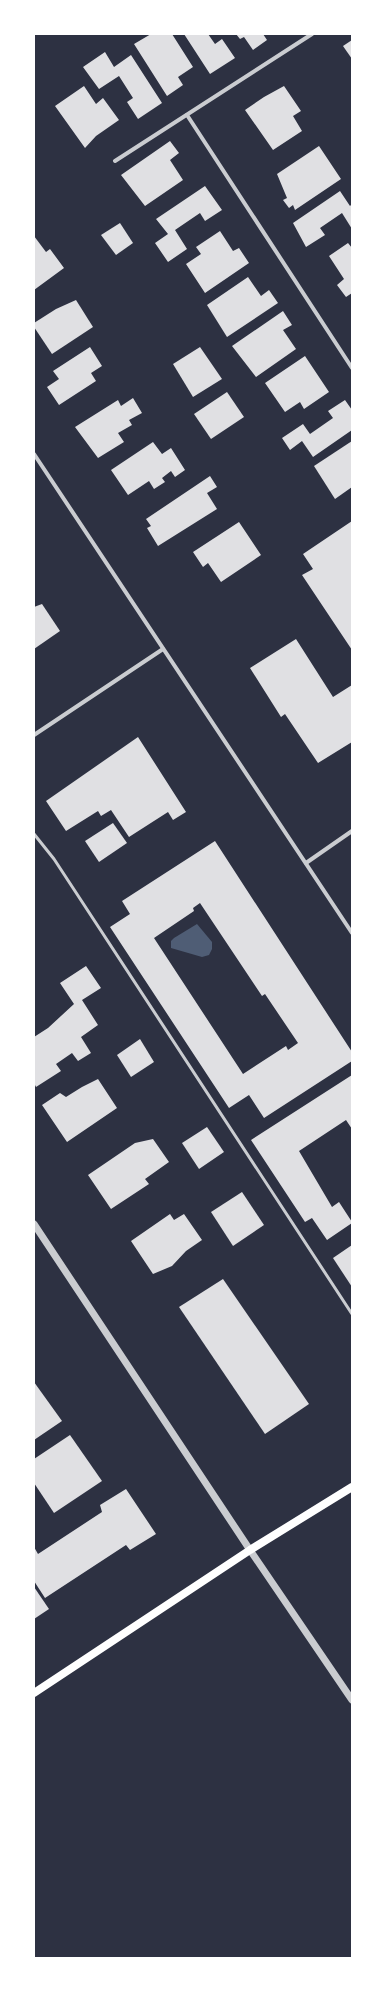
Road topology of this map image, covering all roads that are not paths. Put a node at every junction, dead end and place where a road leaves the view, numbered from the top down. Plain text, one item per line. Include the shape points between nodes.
1 (312, 34) edge
2 (187, 115) junction
3 (115, 161) dead end
4 (352, 368) edge
5 (34, 454) edge
6 (163, 649) junction
7 (34, 735) edge
8 (352, 831) edge
9 (34, 834) edge
10 (306, 863) junction
11 (352, 933) edge
12 (34, 1224) edge
13 (352, 1314) edge
14 (352, 1487) edge
15 (250, 1550) junction
16 (35, 1691) edge
17 (352, 1700) edge

1 - 2 street
2 - 3 street
2 - 4 street
5 - 6 street
6 - 7 street
6 - 10 street
8 - 10 street
9 - 13 lane via 58,866
10 - 11 street
12 - 15 street
14 - 15 main road
15 - 16 main road
15 - 17 street

